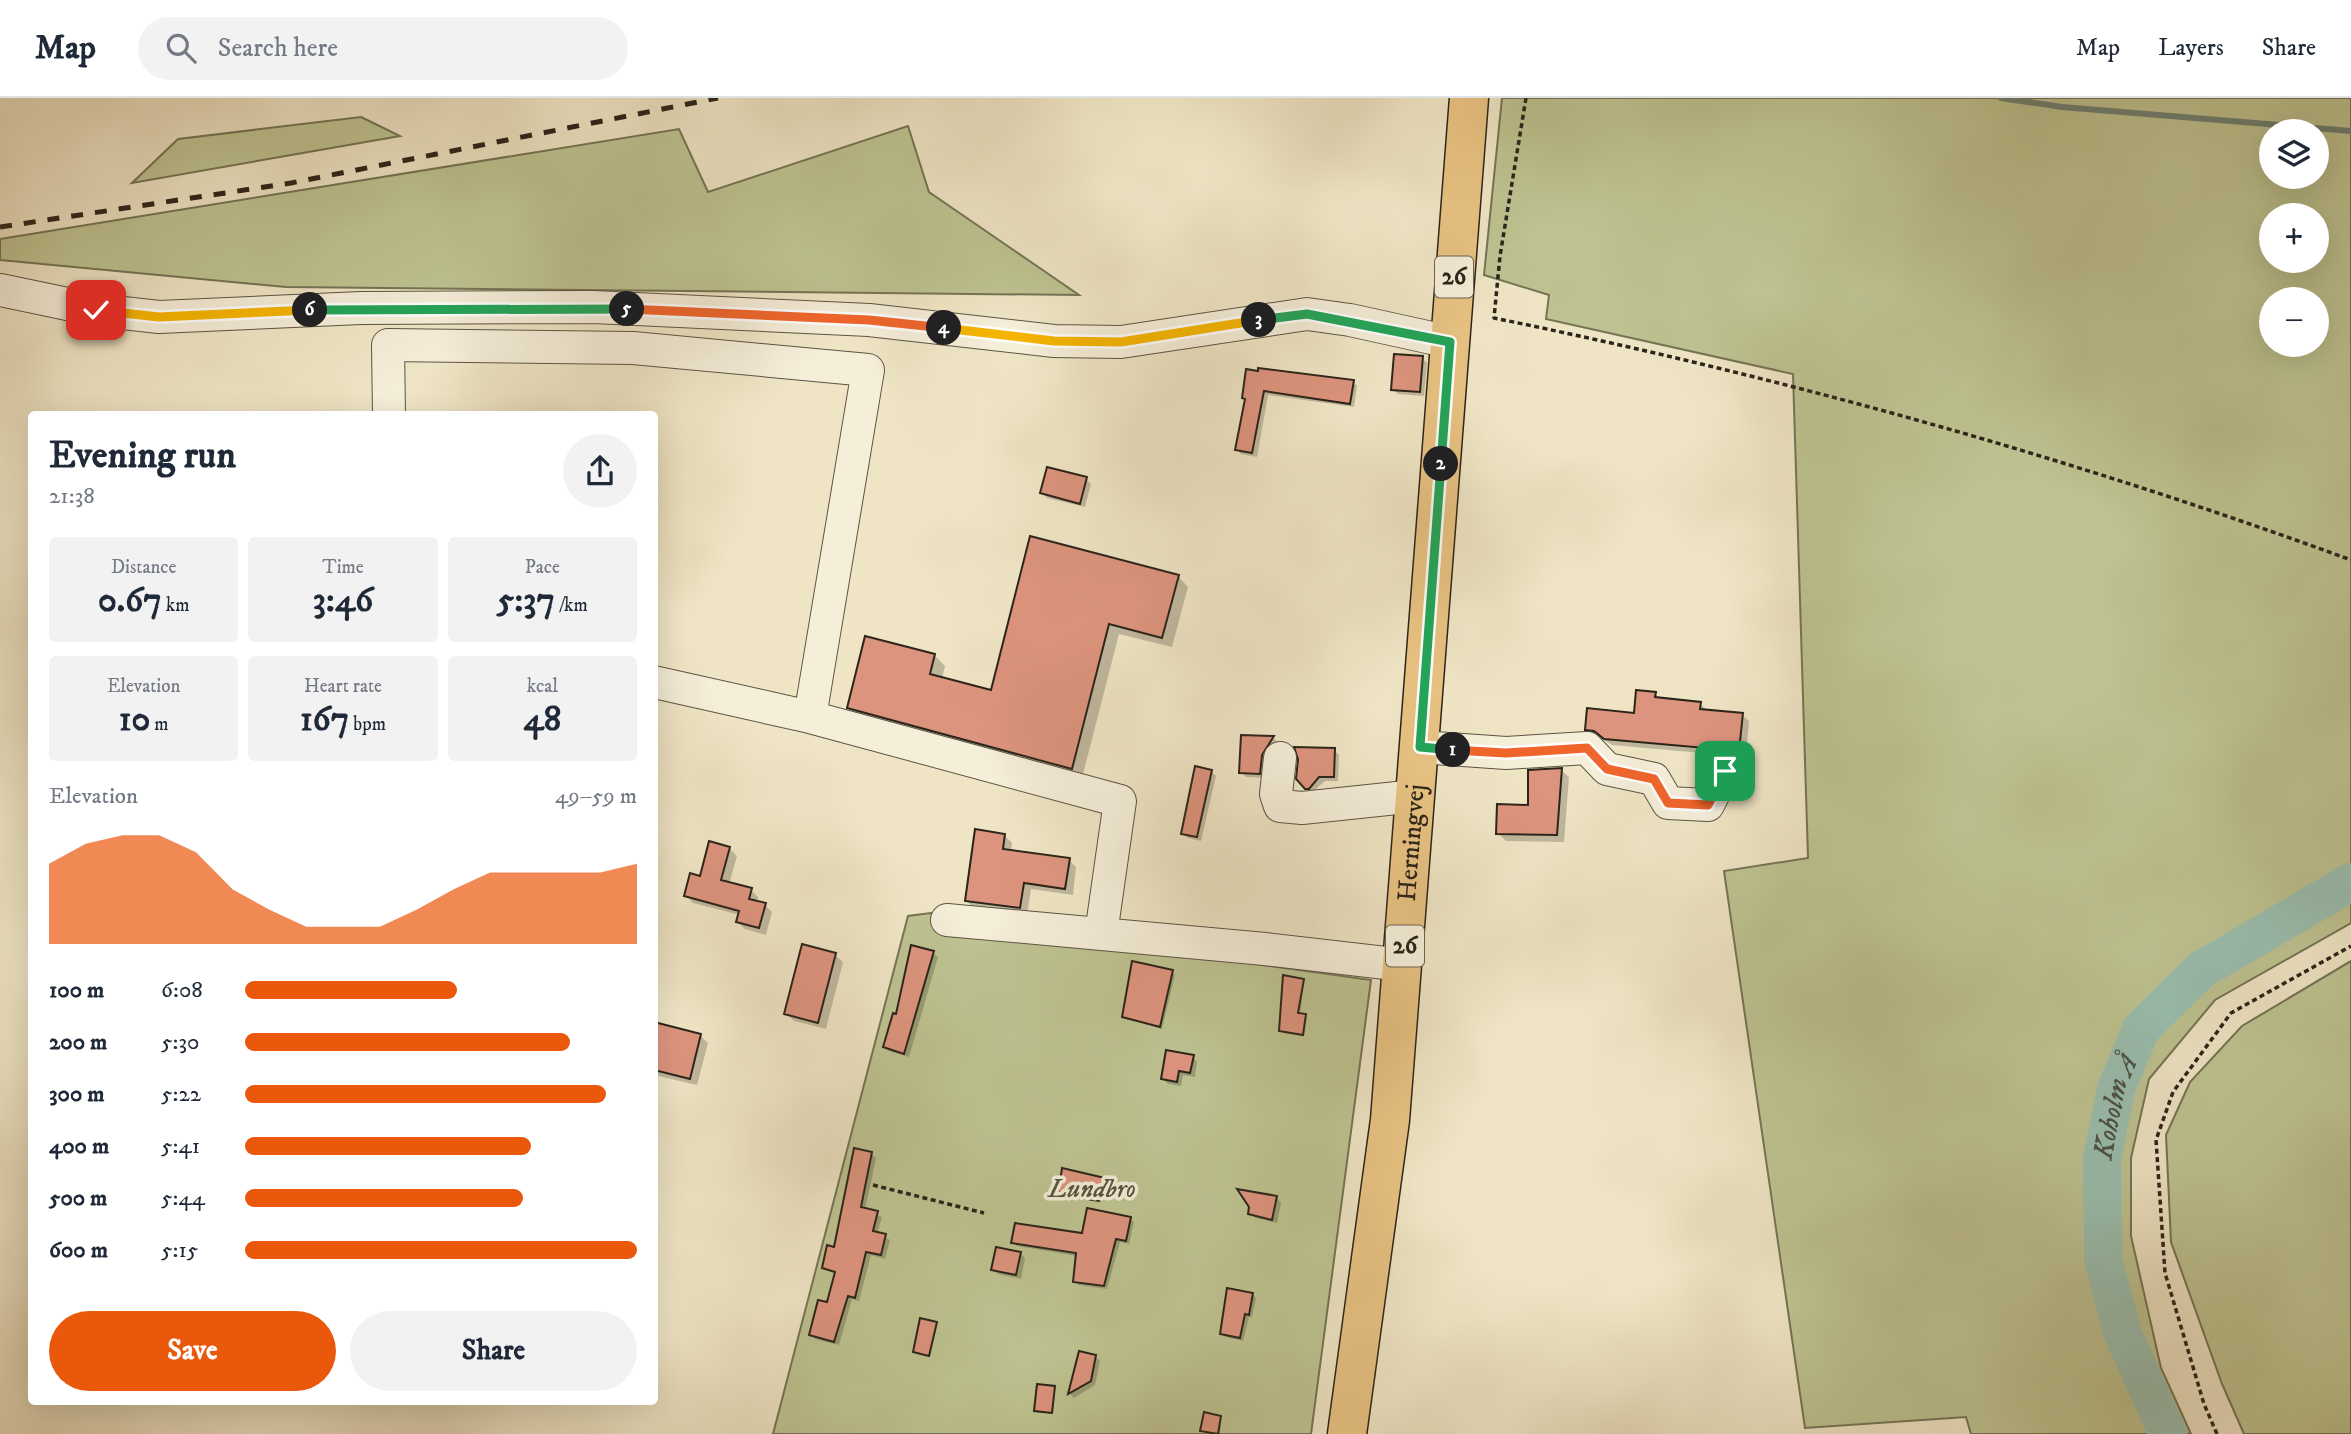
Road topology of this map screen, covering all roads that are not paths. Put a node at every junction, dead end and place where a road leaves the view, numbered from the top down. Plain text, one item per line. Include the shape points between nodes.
1 (1469, 98) edge
2 (0, 290) edge
3 (1450, 342) junction
4 (389, 411) edge
5 (658, 683) edge
6 (810, 717) junction
7 (1420, 747) junction
8 (1280, 758) dead end
9 (1725, 771) dead end
10 (1416, 796) junction
11 (947, 920) dead end
12 (1101, 934) junction
13 (1403, 965) junction
14 (1348, 1434) edge

1 - 3 main road, Herningvej / 26
2 - 3 street via 96,310 159,317 361,308 593,307 869,320 1054,341 1121,342 1307,314
3 - 7 main road, Herningvej / 26
4 - 6 street via 388,345 633,348 867,370
5 - 6 street
6 - 12 street via 1120,802
7 - 9 street via 1506,753 1587,748 1607,769 1654,779 1668,803 1708,805
7 - 10 main road, Herningvej / 26
8 - 10 street via 1276,794 1280,806
10 - 13 main road, Herningvej / 26
11 - 12 street
12 - 13 street
13 - 14 main road, Herningvej / 26 via 1390,1120

